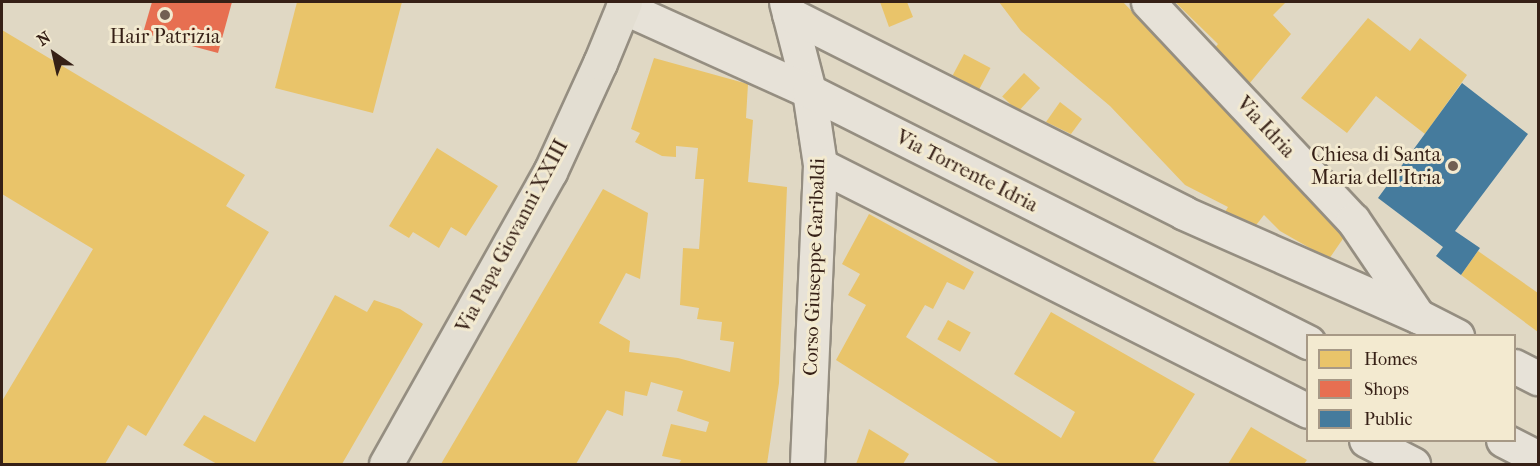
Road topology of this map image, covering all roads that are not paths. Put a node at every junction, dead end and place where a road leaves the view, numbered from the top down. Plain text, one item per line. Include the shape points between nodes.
1 (1148, 2) edge
2 (624, 4) edge
3 (788, 8) edge
4 (809, 91) junction
5 (820, 165) junction
6 (1419, 316) junction
7 (1453, 334) edge
8 (1306, 341) edge
9 (1516, 366) edge
10 (1539, 378) edge
11 (1306, 410) edge
12 (1368, 442) edge
13 (1505, 442) edge
14 (1539, 458) edge
15 (386, 465) edge
16 (807, 465) edge
17 (1413, 465) edge

1 - 6 street, Via Idria via 1353,220
2 - 4 street, Via Torrente Idria
2 - 15 main road, Via Papa Giovanni XXIII via 550,172
3 - 4 street, Corso Giuseppe Garibaldi
3 - 6 street via 1184,213
4 - 5 street, Corso Giuseppe Garibaldi
4 - 8 street, Via Torrente Idria
5 - 11 street
5 - 16 street, Corso Giuseppe Garibaldi
6 - 7 street
9 - 10 street
12 - 17 street
13 - 14 street

